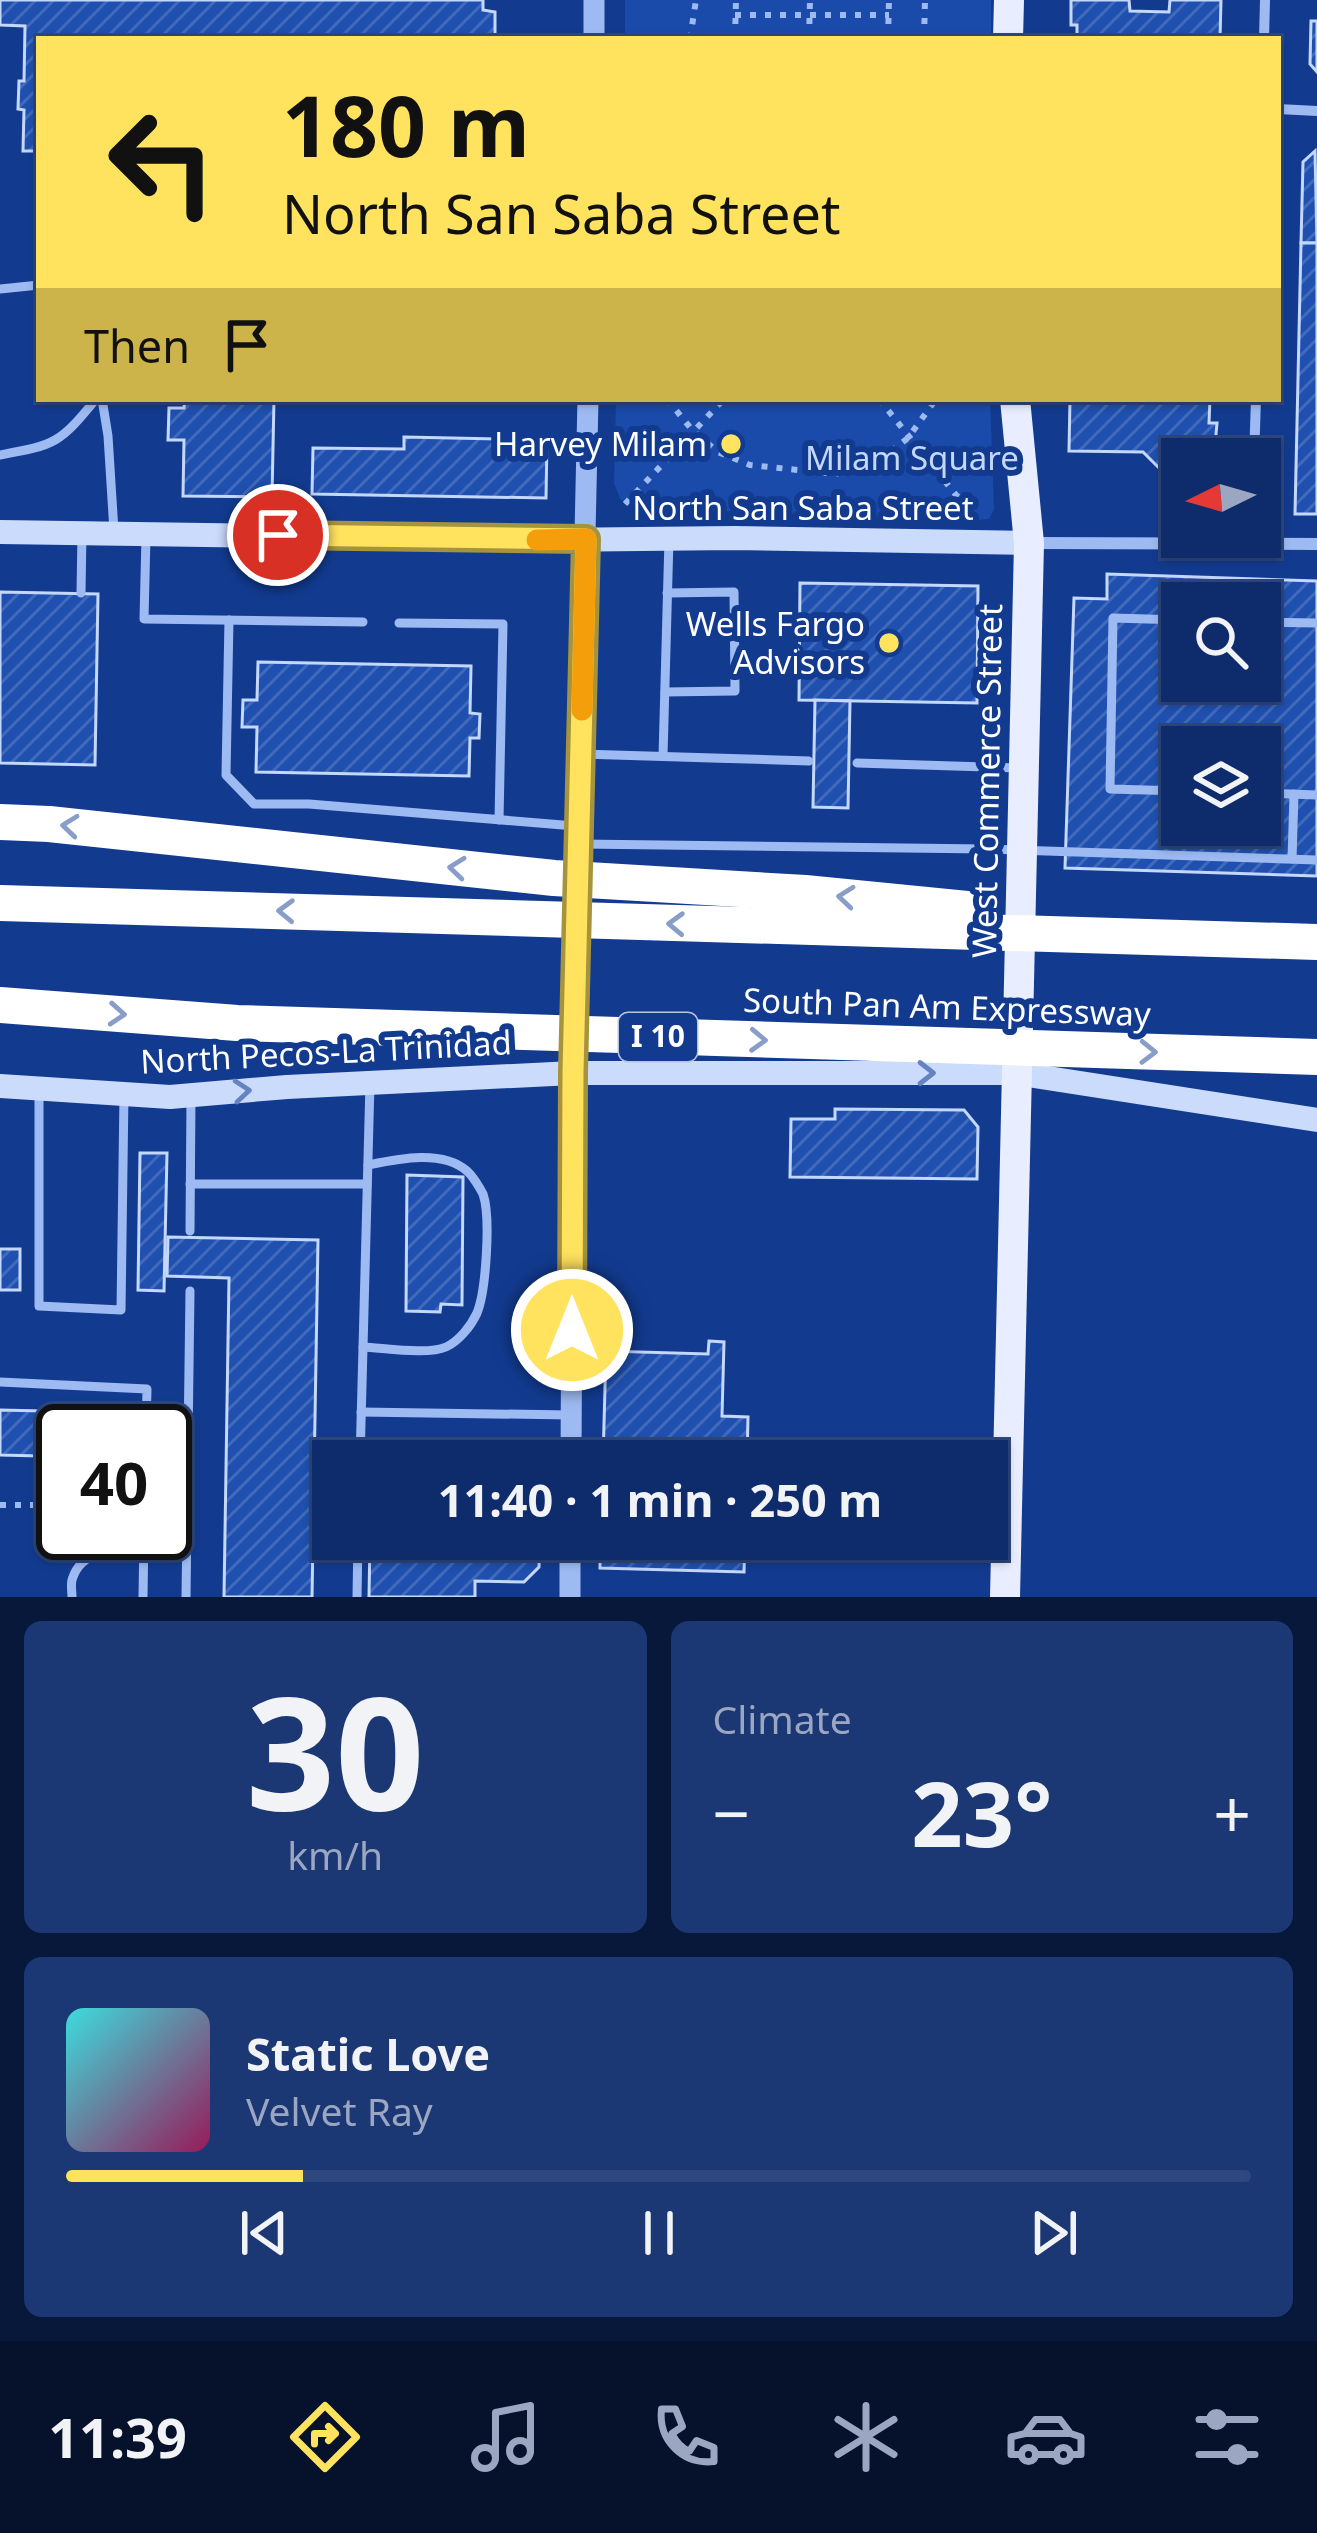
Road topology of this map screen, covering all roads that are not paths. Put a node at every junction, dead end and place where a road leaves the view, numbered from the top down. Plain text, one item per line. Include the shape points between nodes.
1 (594, 0) edge
2 (1009, 0) edge
3 (1264, 0) edge
4 (594, 36) edge
5 (1008, 36) edge
6 (1264, 36) edge
7 (1281, 109) edge
8 (1317, 111) edge
9 (36, 285) edge
10 (0, 290) edge
11 (96, 402) edge
12 (100, 402) edge
13 (588, 402) edge
14 (1015, 402) edge
15 (1256, 402) edge
16 (1255, 438) edge
17 (0, 455) edge
18 (0, 532) edge
19 (82, 532) junction
20 (115, 532) junction
21 (146, 532) junction
22 (669, 538) junction
23 (586, 539) junction
24 (1029, 543) junction
25 (1317, 544) edge
26 (667, 592) junction
27 (81, 593) dead end
28 (1161, 619) edge
29 (229, 620) junction
30 (362, 622) dead end
31 (399, 622) dead end
32 (1281, 622) edge
33 (1317, 623) edge
34 (664, 692) junction
35 (581, 754) junction
36 (663, 756) junction
37 (809, 760) dead end
38 (857, 763) dead end
39 (1023, 768) junction
40 (1161, 790) edge
41 (1281, 794) edge
42 (1294, 794) junction
43 (1317, 795) edge
44 (500, 820) junction
45 (0, 822) edge
46 (580, 835) junction
47 (1021, 850) junction
48 (1292, 859) junction
49 (1317, 860) edge
50 (0, 903) edge
51 (1255, 939) junction
52 (1317, 942) edge
53 (0, 1006) edge
54 (1317, 1057) edge
55 (573, 1072) junction
56 (1016, 1073) junction
57 (370, 1083) junction
58 (0, 1086) edge
59 (39, 1089) junction
60 (124, 1094) junction
61 (191, 1096) junction
62 (1317, 1120) edge
63 (368, 1166) junction
64 (190, 1184) junction
65 (368, 1184) junction
66 (190, 1231) dead end
67 (190, 1291) dead end
68 (363, 1347) junction
69 (0, 1382) edge
70 (147, 1404) edge
71 (362, 1412) junction
72 (571, 1415) junction
73 (361, 1440) edge
74 (571, 1440) edge
75 (85, 1560) edge
76 (144, 1560) edge
77 (358, 1560) edge
78 (570, 1560) edge
79 (72, 1597) edge
80 (143, 1597) edge
81 (186, 1597) edge
82 (357, 1597) edge
83 (570, 1597) edge
84 (1005, 1597) edge

1 - 4 street
2 - 5 main road
3 - 6 street
7 - 8 street
9 - 10 lane
11 - 17 lane via 58,441
12 - 20 lane
13 - 23 street
14 - 24 main road, West Commerce Street
15 - 16 street
18 - 19 main road, North San Saba Street
19 - 20 main road, North San Saba Street
19 - 27 lane
20 - 21 main road, North San Saba Street
21 - 23 main road, North San Saba Street
21 - 29 lane via 144,619
22 - 23 main road, North San Saba Street
22 - 24 main road, North San Saba Street
22 - 26 lane
23 - 35 street
24 - 25 street
24 - 39 main road, West Commerce Street
26 - 34 lane
26 - 34 lane via 734,592 735,691
28 - 40 lane via 1113,618 1110,789
29 - 30 lane
29 - 44 lane via 226,775 254,803
31 - 44 lane via 503,624
32 - 33 lane
34 - 36 lane
35 - 36 lane
35 - 46 street
36 - 37 lane
38 - 39 lane
39 - 47 main road, West Commerce Street
41 - 42 lane
42 - 43 lane
42 - 48 lane
44 - 46 lane
51 -> 45 highway
46 - 47 lane
46 - 55 street
47 - 48 lane
47 - 56 main road, West Commerce Street
48 - 49 lane
51 -> 50 highway
51 - 52 highway
53 -> 54 highway, South Pan Am Expressway / I 10 via 237,1023
55 -> 56 main road, North Pecos-La Trinidad
55 - 57 main road, North Pecos-La Trinidad
55 - 72 street
56 - 62 main road, North Pecos-La Trinidad
56 - 84 main road, West Commerce Street
61 -> 57 main road, North Pecos-La Trinidad
57 - 63 lane
58 - 59 main road, North Pecos-La Trinidad
59 - 60 main road, North Pecos-La Trinidad
59 - 60 lane via 39,1306 121,1310
60 - 61 main road, North Pecos-La Trinidad
61 - 64 lane
63 - 65 lane
63 - 68 lane via 404,1158 467,1170 483,1194 487,1225 484,1285 458,1340 441,1350
64 - 65 lane
64 - 66 lane
65 - 68 lane
67 - 81 lane
68 - 71 lane
69 - 70 lane via 147,1389
71 - 72 lane
71 - 73 lane
72 - 74 street
75 - 79 lane
76 - 80 lane
77 - 82 lane
78 - 83 street

